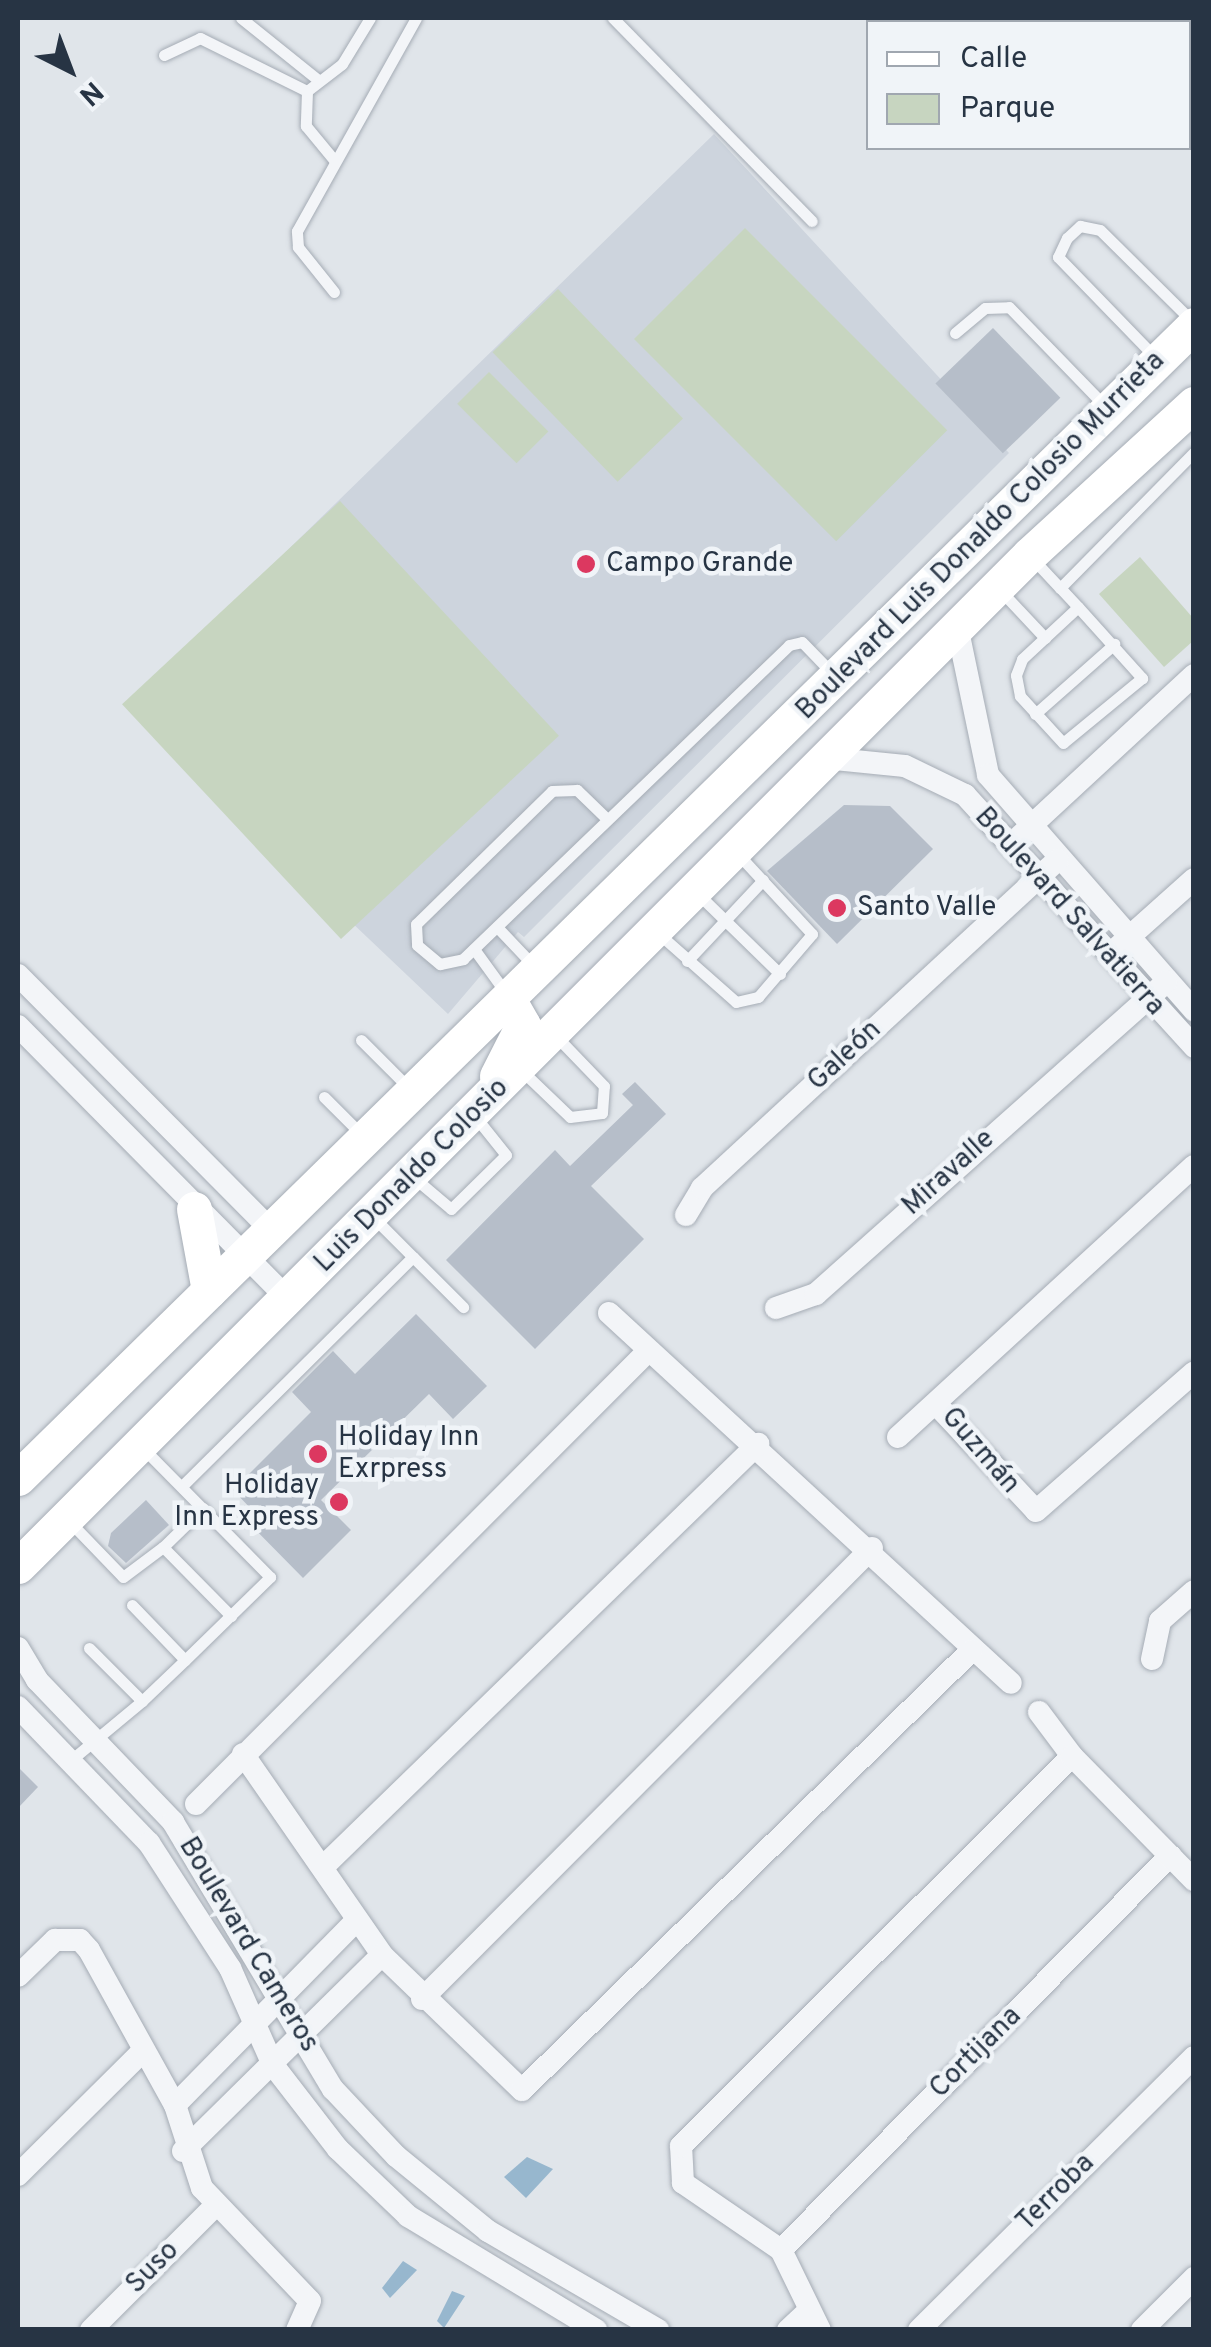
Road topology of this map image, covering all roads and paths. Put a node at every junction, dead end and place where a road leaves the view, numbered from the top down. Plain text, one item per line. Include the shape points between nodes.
1 (241, 18) edge
2 (370, 18) edge
3 (416, 18) edge
4 (613, 18) edge
5 (164, 55) dead end
6 (318, 80) junction
7 (307, 91) junction
8 (335, 161) junction
9 (812, 221) dead end
10 (334, 292) dead end
11 (1194, 324) edge
12 (955, 333) dead end
13 (1158, 361) junction
14 (1194, 404) edge
15 (1111, 412) junction
16 (1194, 452) edge
17 (1064, 461) junction
18 (1063, 524) junction
19 (1029, 555) junction
20 (997, 588) junction
21 (1060, 588) junction
22 (1078, 607) junction
23 (957, 626) junction
24 (1045, 638) junction
25 (1114, 644) junction
26 (1194, 675) edge
27 (838, 679) junction
28 (1035, 714) junction
29 (814, 770) junction
30 (988, 775) junction
31 (966, 795) junction
32 (607, 819) junction
33 (1029, 828) junction
34 (1010, 845) junction
35 (735, 851) junction
36 (1058, 860) junction
37 (1194, 879) edge
38 (763, 880) junction
39 (1037, 880) junction
40 (696, 892) junction
41 (594, 914) junction
42 (724, 920) junction
43 (497, 927) junction
44 (656, 932) junction
45 (1128, 938) junction
46 (474, 949) junction
47 (1108, 954) junction
48 (687, 960) junction
49 (537, 970) junction
50 (780, 974) junction
51 (18, 975) edge
52 (1166, 982) junction
53 (508, 999) junction
54 (1146, 999) junction
55 (583, 1005) junction
56 (1194, 1010) edge
57 (18, 1026) edge
58 (554, 1034) junction
59 (361, 1040) dead end
60 (1194, 1047) edge
61 (520, 1069) junction
62 (412, 1091) junction
63 (324, 1097) dead end
64 (484, 1105) junction
65 (365, 1138) junction
66 (1194, 1166) edge
67 (412, 1176) junction
68 (194, 1209) junction
69 (686, 1215) dead end
70 (372, 1216) junction
71 (272, 1231) junction
72 (412, 1256) junction
73 (246, 1257) junction
74 (210, 1291) junction
75 (288, 1299) junction
76 (464, 1308) dead end
77 (776, 1308) dead end
78 (610, 1313) dead end
79 (648, 1350) junction
80 (1194, 1372) edge
81 (936, 1404) junction
82 (898, 1437) dead end
83 (758, 1444) junction
84 (140, 1445) junction
85 (18, 1478) edge
86 (182, 1486) junction
87 (203, 1508) junction
88 (66, 1518) junction
89 (164, 1547) junction
90 (872, 1548) junction
91 (18, 1566) edge
92 (1194, 1591) edge
93 (132, 1605) dead end
94 (231, 1616) junction
95 (18, 1648) edge
96 (89, 1648) dead end
97 (972, 1650) junction
98 (1152, 1659) dead end
99 (186, 1660) junction
100 (1011, 1683) dead end
101 (142, 1701) junction
102 (18, 1707) edge
103 (1040, 1712) dead end
104 (94, 1737) junction
105 (243, 1754) junction
106 (1072, 1756) junction
107 (72, 1760) junction
108 (196, 1804) dead end
109 (174, 1822) junction
110 (149, 1843) junction
111 (1170, 1856) junction
112 (326, 1864) junction
113 (1194, 1880) edge
114 (355, 1922) junction
115 (382, 1956) junction
116 (18, 1976) edge
117 (279, 1993) junction
118 (422, 2000) junction
119 (249, 2020) junction
120 (306, 2036) junction
121 (141, 2053) junction
122 (1194, 2057) edge
123 (273, 2065) junction
124 (175, 2105) junction
125 (183, 2151) junction
126 (18, 2175) edge
127 (216, 2206) junction
128 (488, 2231) junction
129 (782, 2250) junction
130 (472, 2262) junction
131 (1194, 2278) edge
132 (801, 2325) edge
133 (91, 2330) edge
134 (296, 2330) edge
135 (596, 2330) edge
136 (658, 2330) edge
137 (919, 2330) edge
138 (1142, 2330) edge

1 - 6 lane
2 - 6 lane via 342,64
3 - 8 lane
4 - 9 lane
5 - 7 lane via 200,38
6 - 7 lane
7 - 8 lane via 306,126
8 - 10 lane via 297,231 298,247
11 - 13 main road, Boulevard Luis Donaldo Colosio Murrieta
11 - 13 lane via 1100,230 1080,226 1067,238 1058,248 1065,267
12 - 15 lane via 985,308 1009,307
13 - 15 main road, Boulevard Luis Donaldo Colosio Murrieta
14 - 18 main road, Boulevard Luis Donaldo Colosio Murrieta
15 - 17 main road, Boulevard Luis Donaldo Colosio Murrieta
16 - 21 lane
17 - 18 main road via 1051,496
17 - 27 main road, Boulevard Luis Donaldo Colosio Murrieta
18 - 19 main road, Boulevard Luis Donaldo Colosio Murrieta
19 - 20 main road, Boulevard Luis Donaldo Colosio Murrieta
19 - 21 lane
20 - 23 main road, Boulevard Luis Donaldo Colosio Murrieta
20 - 24 lane
21 - 22 lane
22 - 24 lane
22 - 25 lane
23 - 29 main road, Boulevard Luis Donaldo Colosio Murrieta
23 - 30 street, Boulevard Salvatierra
24 - 28 lane via 1016,676
25 - 28 lane
25 - 28 lane via 1140,682 1077,740 1064,743
26 - 33 street
27 - 32 lane via 802,642 788,645
27 - 41 main road, Boulevard Luis Donaldo Colosio Murrieta
29 - 31 street, Boulevard Salvatierra via 906,766
29 - 35 main road, Luis Donaldo Colosio
30 - 31 street
30 - 33 street, Boulevard Salvatierra
31 - 34 street, Boulevard Salvatierra
32 - 43 lane
32 - 46 lane via 576,790 552,791 416,924 417,945 440,964
33 - 34 street
33 - 36 street, Boulevard Salvatierra
34 - 39 street, Boulevard Salvatierra
35 - 38 lane
35 - 40 main road, Luis Donaldo Colosio
36 - 39 street, Galeón
36 - 45 street, Boulevard Salvatierra
37 - 45 street
38 - 42 lane
38 - 50 lane via 812,934
39 - 47 street, Boulevard Salvatierra
39 - 69 street, Galeón via 702,1188
40 - 42 lane
40 - 44 main road, Luis Donaldo Colosio
41 - 49 main road
41 - 55 main road via 566,973
42 - 48 lane
42 - 50 lane
43 - 46 lane
43 - 49 lane
44 - 48 lane
44 - 55 main road, Luis Donaldo Colosio
45 - 47 street
45 - 52 street, Boulevard Salvatierra
46 - 53 lane
47 - 54 street, Boulevard Salvatierra
48 - 50 lane via 736,1002 758,997
49 - 53 main road
51 - 71 street
52 - 54 street, Miravalle
52 - 56 street, Boulevard Salvatierra
53 - 62 main road
53 - 64 main road via 522,1025
54 - 60 street, Boulevard Salvatierra
54 - 77 street, Miravalle via 816,1294
55 - 58 main road, Luis Donaldo Colosio
57 - 68 street
58 - 61 main road, Luis Donaldo Colosio
58 - 61 lane via 604,1086 602,1112 570,1117
59 - 62 lane
61 - 64 main road, Luis Donaldo Colosio
62 - 65 main road
63 - 65 lane
64 - 67 main road, Luis Donaldo Colosio
64 - 67 lane via 506,1155 451,1209
65 - 71 main road
66 - 81 street, Guzmán
67 - 70 main road, Luis Donaldo Colosio
68 - 73 street
68 - 74 main road
70 - 72 lane
70 - 75 main road, Luis Donaldo Colosio
71 - 73 main road
72 - 76 lane
72 - 86 lane
73 - 74 main road
73 - 75 street
74 - 85 main road
75 - 84 main road, Luis Donaldo Colosio
78 - 79 street
79 - 83 street
79 - 105 street
80 - 81 street, Guzmán via 1036,1511
81 - 82 street
83 - 90 street
83 - 112 street
84 - 86 lane
84 - 88 main road, Luis Donaldo Colosio
86 - 87 lane
87 - 89 lane
87 - 94 lane via 270,1575
88 - 89 lane via 124,1577
88 - 91 main road, Luis Donaldo Colosio
89 - 94 lane
90 - 97 street
90 - 118 street
92 - 98 street via 1160,1621
93 - 99 lane
94 - 99 lane
95 - 104 street, Boulevard Cameros
96 - 101 lane
97 - 100 street
97 - 118 street via 538,2081 522,2090 508,2084
99 - 101 lane
101 - 104 lane
102 - 107 street, Boulevard Cameros
103 - 106 street
104 - 107 lane
104 - 109 street, Boulevard Cameros
105 - 108 street
105 - 112 street
106 - 111 street
106 - 129 street via 681,2146 683,2183
107 - 110 street, Boulevard Cameros
109 - 110 street
109 - 117 street, Boulevard Cameros
110 - 119 street, Boulevard Cameros via 230,1968
111 - 113 street
111 - 129 street, Cortijana
112 - 114 street
114 - 115 street
114 - 117 street
115 - 118 street
115 - 120 street
116 - 121 street via 54,1940 80,1940
117 - 119 street
117 - 120 street, Boulevard Cameros
119 - 123 street, Boulevard Cameros
119 - 124 street via 237,2046
120 - 123 street
120 - 128 street, Boulevard Cameros via 333,2088 383,2143
121 - 124 street
121 - 126 street
122 - 137 street, Terroba
123 - 125 street
123 - 130 street, Boulevard Cameros via 376,2190
124 - 125 street
125 - 127 street
127 - 133 street, Suso
127 - 134 street via 310,2302
128 - 130 street
128 - 136 street, Boulevard Cameros
129 - 132 street
130 - 135 street, Boulevard Cameros
131 - 138 street

